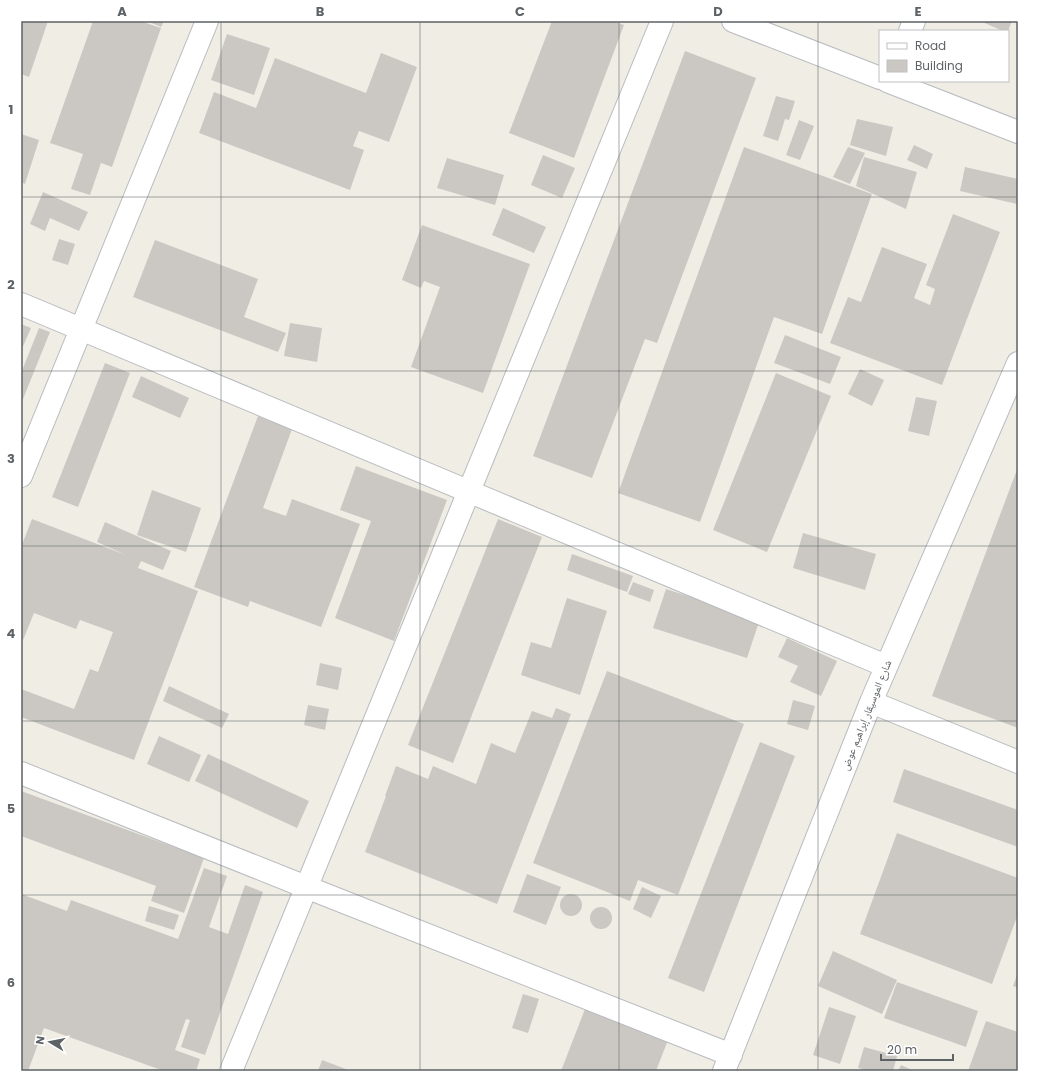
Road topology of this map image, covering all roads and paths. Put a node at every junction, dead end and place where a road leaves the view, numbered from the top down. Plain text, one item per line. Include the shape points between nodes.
1 (207, 21) edge
2 (662, 21) edge
3 (733, 21) edge
4 (879, 78) edge
5 (889, 82) edge
6 (1018, 132) edge
7 (21, 304) edge
8 (81, 329) junction
9 (1018, 363) edge
10 (21, 476) edge
11 (469, 491) junction
12 (886, 666) junction
13 (871, 702) junction
14 (1018, 762) edge
15 (21, 773) edge
16 (306, 888) junction
17 (727, 1063) edge
18 (231, 1071) edge

1 - 8 street
2 - 11 street
3 - 4 street
5 - 6 street
7 - 8 street
8 - 10 street
8 - 11 street
9 - 12 street, شارع الموسيقار إبراهيم عوض
11 - 12 street
11 - 16 street
12 - 13 street, شارع الموسيقار إبراهيم عوض
13 - 14 street
13 - 17 street, شارع الموسيقار إبراهيم عوض
15 - 16 street
16 - 17 street
16 - 18 street

